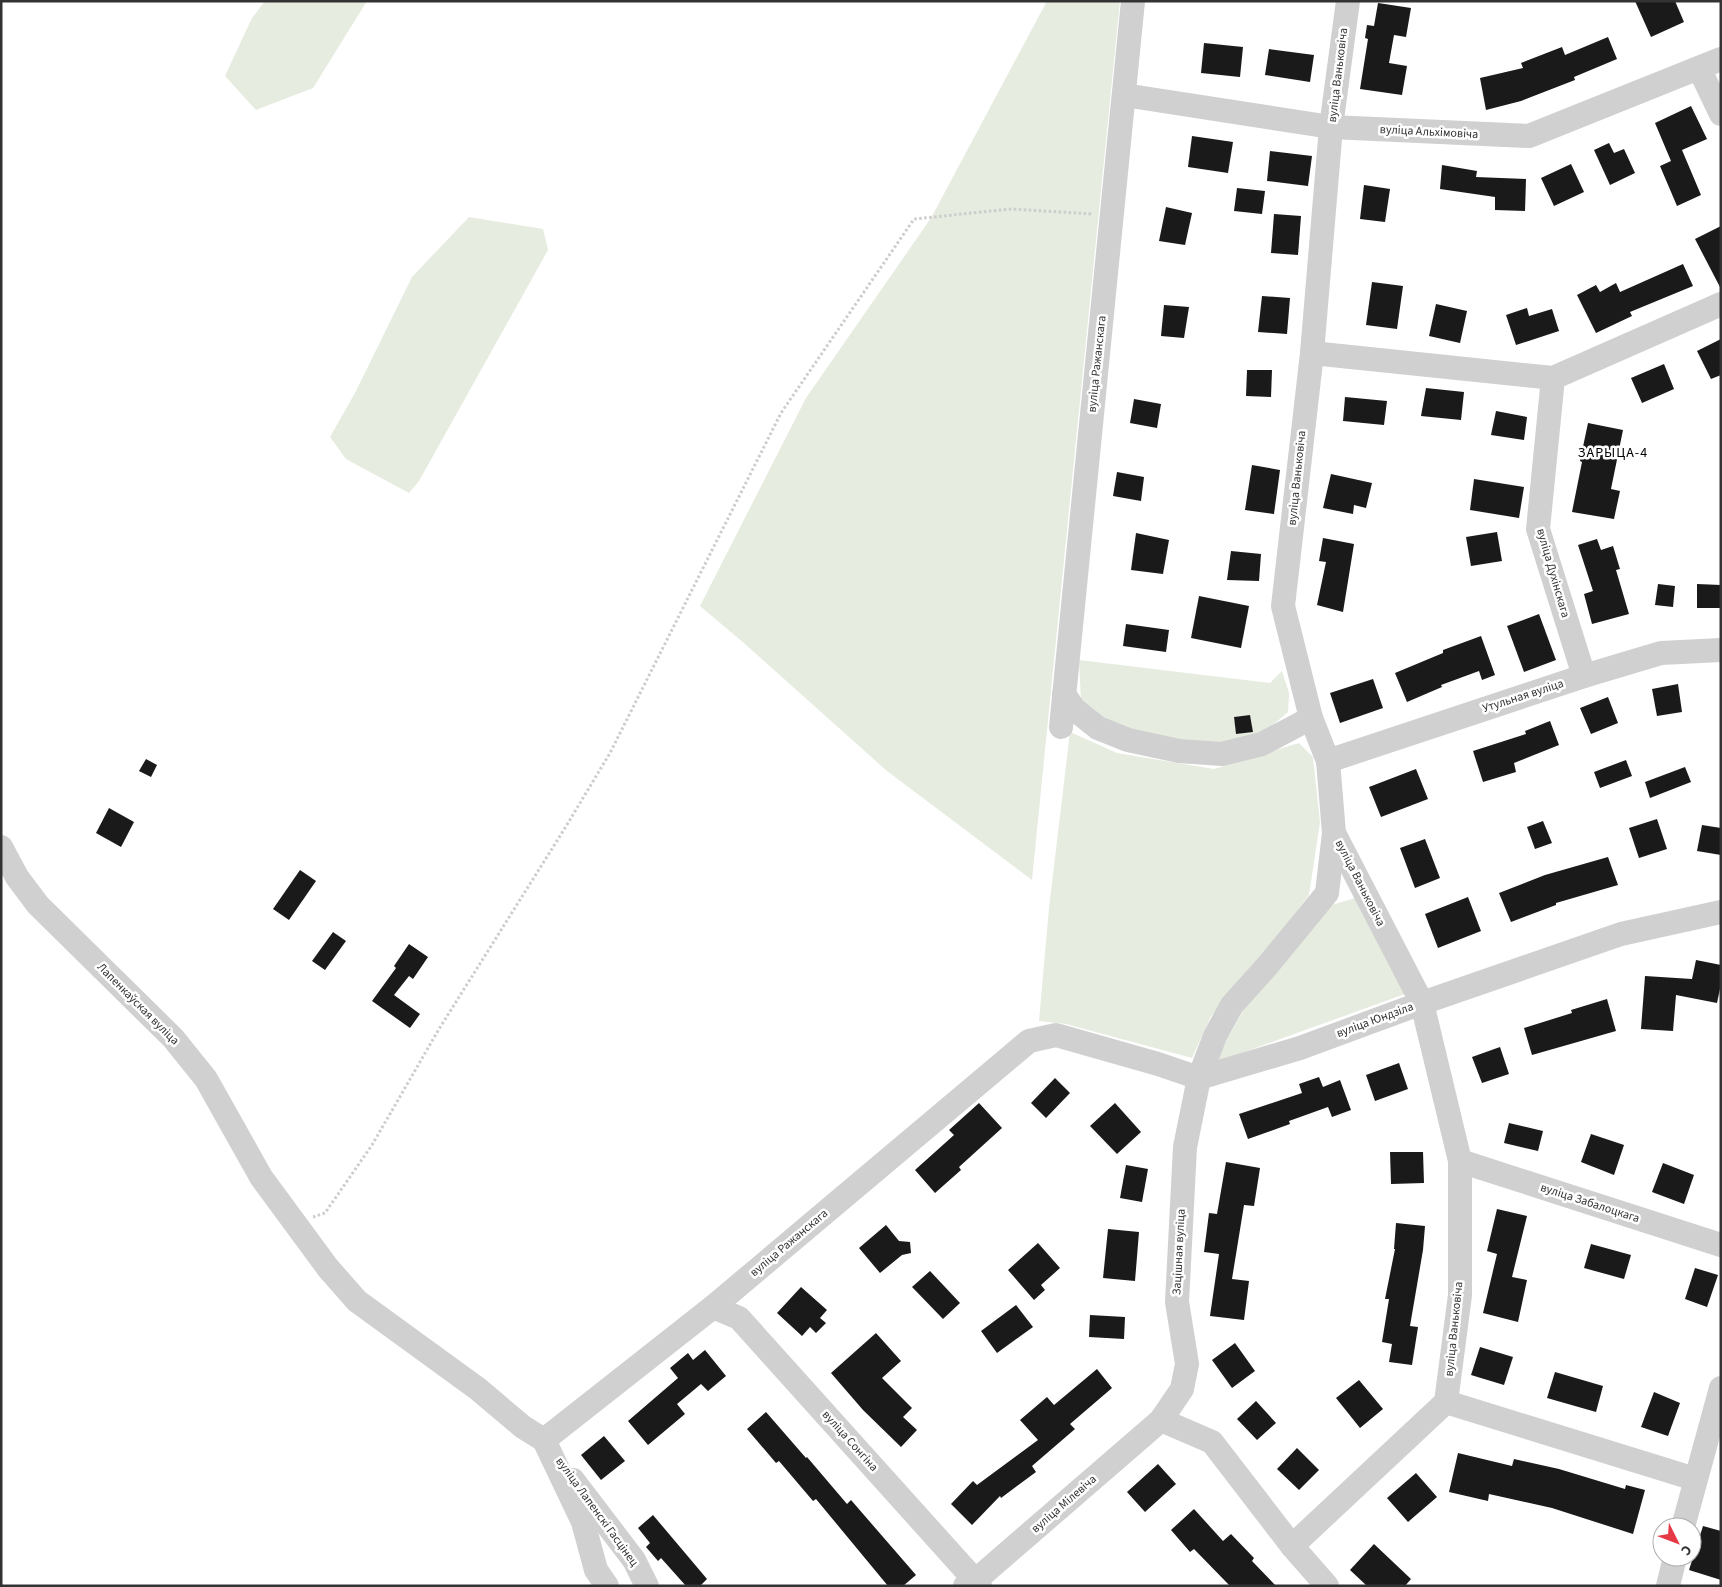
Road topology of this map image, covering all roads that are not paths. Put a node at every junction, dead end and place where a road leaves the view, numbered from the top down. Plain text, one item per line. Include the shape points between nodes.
1 (1134, 1) edge
2 (1348, 1) edge
3 (1721, 59) edge
4 (1699, 68) junction
5 (1124, 95) junction
6 (1721, 114) edge
7 (1331, 127) junction
8 (1721, 304) edge
9 (1312, 353) junction
10 (1553, 378) junction
11 (1721, 650) edge
12 (1584, 676) junction
13 (1064, 694) junction
14 (1311, 718) junction
15 (1061, 727) dead end
16 (1328, 761) junction
17 (1334, 833) junction
18 (1, 847) edge
19 (1721, 912) edge
20 (1422, 1002) junction
21 (1198, 1078) junction
22 (1460, 1161) junction
23 (1721, 1245) edge
24 (713, 1307) junction
25 (1721, 1388) edge
26 (1446, 1402) junction
27 (1161, 1420) junction
28 (544, 1440) junction
29 (1695, 1479) junction
30 (1686, 1517) edge
31 (1292, 1546) junction
32 (1673, 1567) edge
33 (974, 1584) edge
34 (607, 1586) edge
35 (647, 1586) edge
36 (1327, 1586) edge
37 (1668, 1586) edge

1 - 5 street, вуліца Ражанскага
2 - 7 street, вуліца Ваньковіча
3 - 4 street, вуліца Альхімовіча
4 - 6 street
4 - 7 street, вуліца Альхімовіча via 1529,136
5 - 7 street, вуліца Альхімовіча
5 - 13 street, вуліца Ражанскага
7 - 9 street, вуліца Ваньковіча
8 - 10 street
9 - 10 street
9 - 14 street, вуліца Ваньковіча via 1283,606
10 - 12 street, вуліца Духінскага via 1538,529
11 - 12 street, Утульная вуліца via 1661,653
12 - 16 street, Утульная вуліца
13 - 14 street via 1074,709 1098,728 1128,740 1179,751 1222,754 1262,744
13 - 15 street, вуліца Ражанскага
14 - 16 street, вуліца Ваньковіча
16 - 17 street, вуліца Ваньковіча
17 - 20 street, вуліца Ваньковіча
17 - 21 street, Зацішная вуліца via 1327,893 1232,1005
18 - 28 street, Лапенкаўская вуліца via 17,877 38,905 179,1044 206,1079 261,1177 328,1268 357,1301
19 - 20 street, вуліца Юндзіла via 1621,934
20 - 21 street, вуліца Юндзіла via 1300,1048
20 - 22 street, вуліца Ваньковіча
21 - 24 street, вуліца Ражанскага via 1056,1035 1029,1041
21 - 27 street, Зацішная вуліца via 1185,1147 1177,1302 1187,1364 1182,1389
22 - 23 street, вуліца Забалоцкага
22 - 26 street, вуліца Ваньковіча via 1460,1295
24 - 28 street, вуліца Ражанскага
24 - 33 street, вуліца Сонгіна via 739,1318
25 - 29 street
26 - 29 street
26 - 31 street
27 - 31 street via 1212,1442
27 - 33 street, вуліца Мілевіча
28 - 34 street via 583,1522 596,1570
28 - 35 street, вуліца Лапенскі Гасцінец via 634,1560
29 - 30 street
31 - 36 street
32 - 37 street

